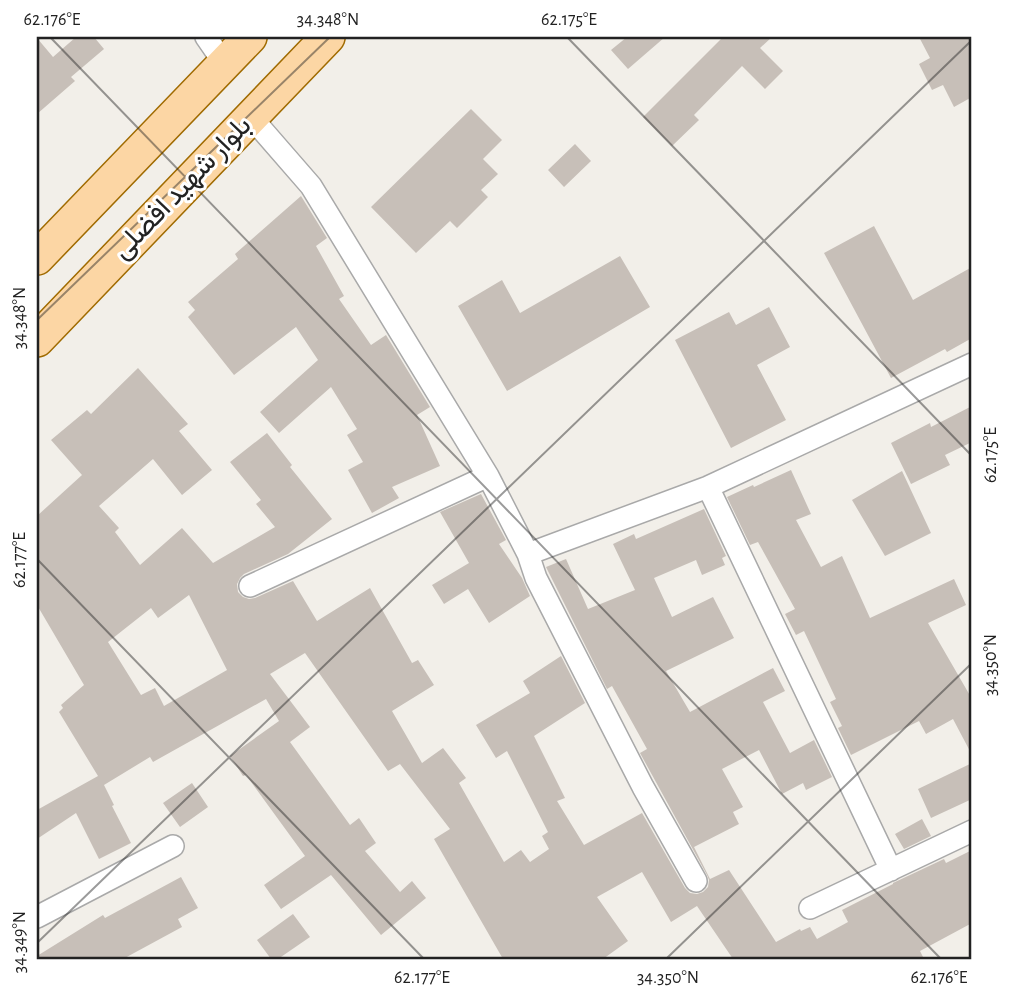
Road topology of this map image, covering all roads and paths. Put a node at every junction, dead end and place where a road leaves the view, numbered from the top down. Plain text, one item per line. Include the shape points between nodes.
1 (250, 37) edge
2 (328, 37) edge
3 (215, 50) edge
4 (251, 117) junction
5 (37, 258) edge
6 (37, 340) edge
7 (972, 364) edge
8 (488, 476) junction
9 (708, 487) junction
10 (528, 554) junction
11 (250, 586) dead end
12 (972, 831) edge
13 (173, 846) dead end
14 (891, 870) junction
15 (696, 881) dead end
16 (810, 908) dead end
17 (37, 917) edge

1 - 3 main road, بلوار شهید افضلی
2 - 4 main road, بلوار شهید افضلی
3 - 5 main road, بلوار شهید افضلی
4 - 6 main road, بلوار شهید افضلی
4 - 8 street via 311,186
7 - 9 street
8 - 10 street
8 - 11 street
9 - 10 street
9 - 14 street
10 - 15 street via 631,763
12 - 14 street
13 - 17 street
14 - 16 street

